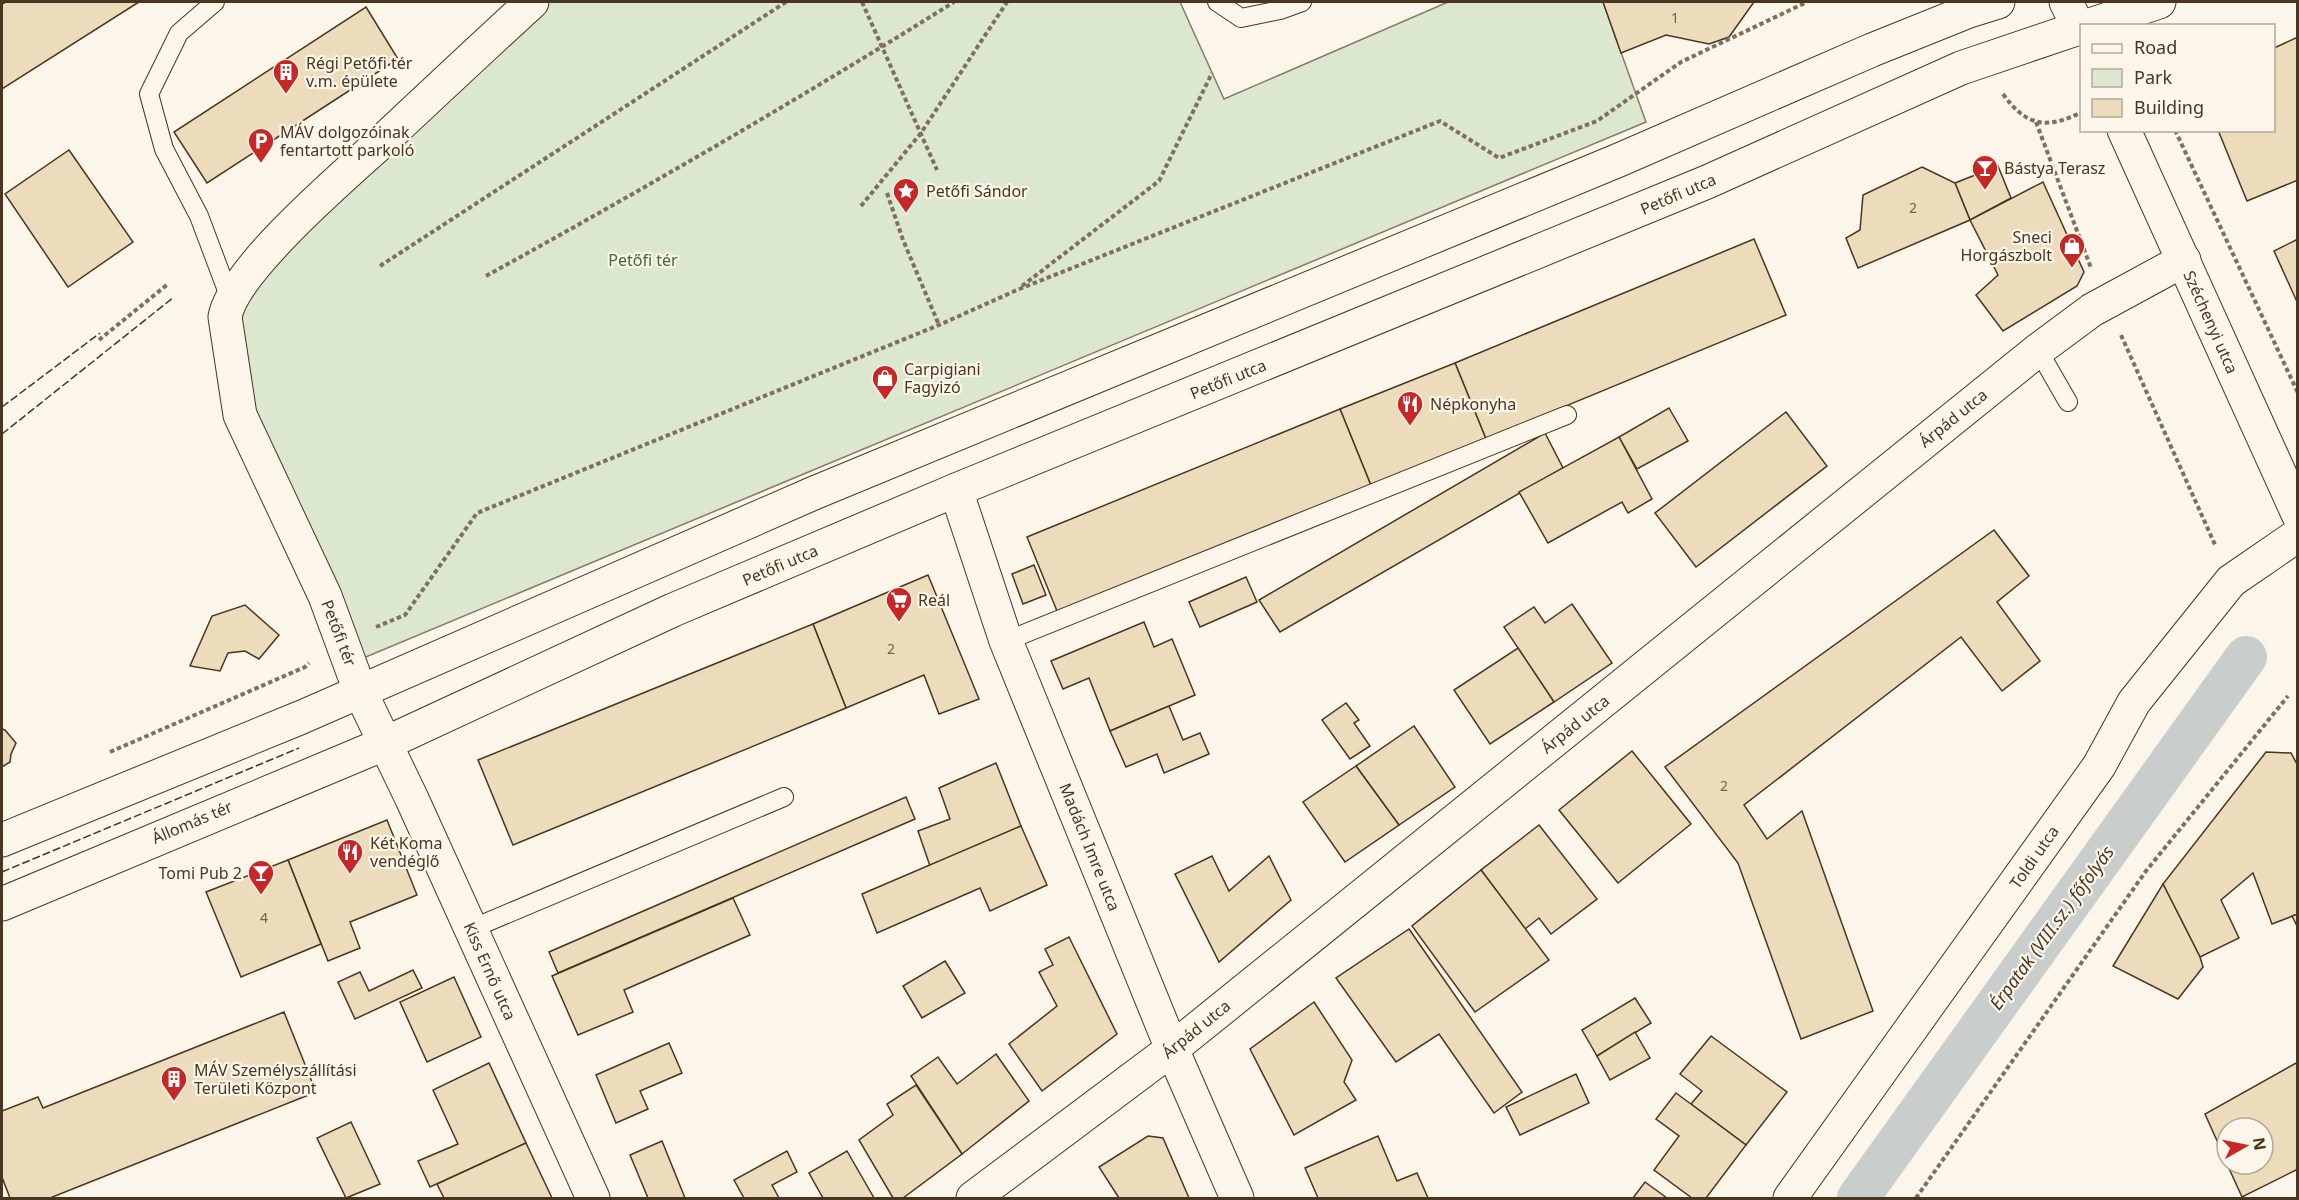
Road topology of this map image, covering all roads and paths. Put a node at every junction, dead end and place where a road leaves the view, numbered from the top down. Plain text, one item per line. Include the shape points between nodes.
1 (214, 2) edge
2 (532, 2) edge
3 (786, 2) edge
4 (862, 2) edge
5 (954, 2) edge
6 (1007, 2) edge
7 (1217, 2) edge
8 (1302, 2) edge
9 (1807, 2) edge
10 (1998, 2) edge
11 (2159, 2) edge
12 (2079, 24) edge
13 (883, 46) junction
14 (1212, 73) dead end
15 (2037, 122) dead end
16 (2125, 132) edge
17 (2176, 132) edge
18 (921, 133) junction
19 (937, 170) dead end
20 (887, 193) dead end
21 (861, 206) dead end
22 (2184, 260) junction
23 (380, 266) dead end
24 (486, 276) dead end
25 (168, 284) dead end
26 (1017, 290) junction
27 (231, 301) junction
28 (2106, 302) junction
29 (939, 325) junction
30 (99, 340) dead end
31 (2038, 350) junction
32 (2298, 393) edge
33 (2068, 402) dead end
34 (1567, 415) dead end
35 (956, 490) junction
36 (2298, 514) edge
37 (2298, 534) edge
38 (2231, 581) junction
39 (343, 640) junction
40 (1006, 641) junction
41 (360, 691) junction
42 (2288, 696) dead end
43 (384, 744) junction
44 (110, 752) dead end
45 (784, 797) dead end
46 (8, 834) edge
47 (2, 904) edge
48 (471, 929) junction
49 (1172, 1049) junction
50 (593, 1198) edge
51 (973, 1198) edge
52 (1237, 1198) edge
53 (1790, 1198) edge
54 (1916, 1198) edge

1 - 27 lane via 178,33 149,94 164,149 199,216
2 - 27 street, Petőfi tér via 295,223 246,277
3 - 23 path
4 - 13 path
5 - 13 path
6 - 18 path
7 - 8 lane via 1241,18
9 - 26 path via 1681,62 1597,121 1499,158 1440,121
10 - 41 street via 1872,50 1619,160 814,493
11 - 12 street, Petőfi utca
12 - 35 street, Petőfi utca via 1970,65 1707,183
13 - 18 path
13 - 24 path
14 - 26 path via 1159,181
15 - 28 path
16 - 22 street, Széchenyi utca
17 - 32 path
18 - 19 path
18 - 21 path
20 - 29 path
22 - 28 street, Árpád utca
22 - 36 street, Széchenyi utca
25 - 30 path
26 - 29 path
27 - 39 street, Petőfi tér via 225,317 240,415
28 - 31 street, Árpád utca
28 - 38 path
29 - 39 path via 477,513 405,615
31 - 33 lane
31 - 49 street, Árpád utca
34 - 40 lane
35 - 40 street, Madách Imre utca
35 - 43 street, Petőfi utca via 673,610
37 - 38 street, Toldi utca
38 - 53 street, Toldi utca via 2134,702 2099,766
39 - 41 street, Petőfi tér
39 - 44 path via 305,667
40 - 49 street, Madách Imre utca
41 - 43 street, Petőfi tér
41 - 46 street
42 - 54 path via 2146,871
43 - 47 street, Állomás tér
43 - 48 street, Kiss Ernő utca
45 - 48 lane
48 - 50 street, Kiss Ernő utca
49 - 51 street, Árpád utca
49 - 52 street, Madách Imre utca

